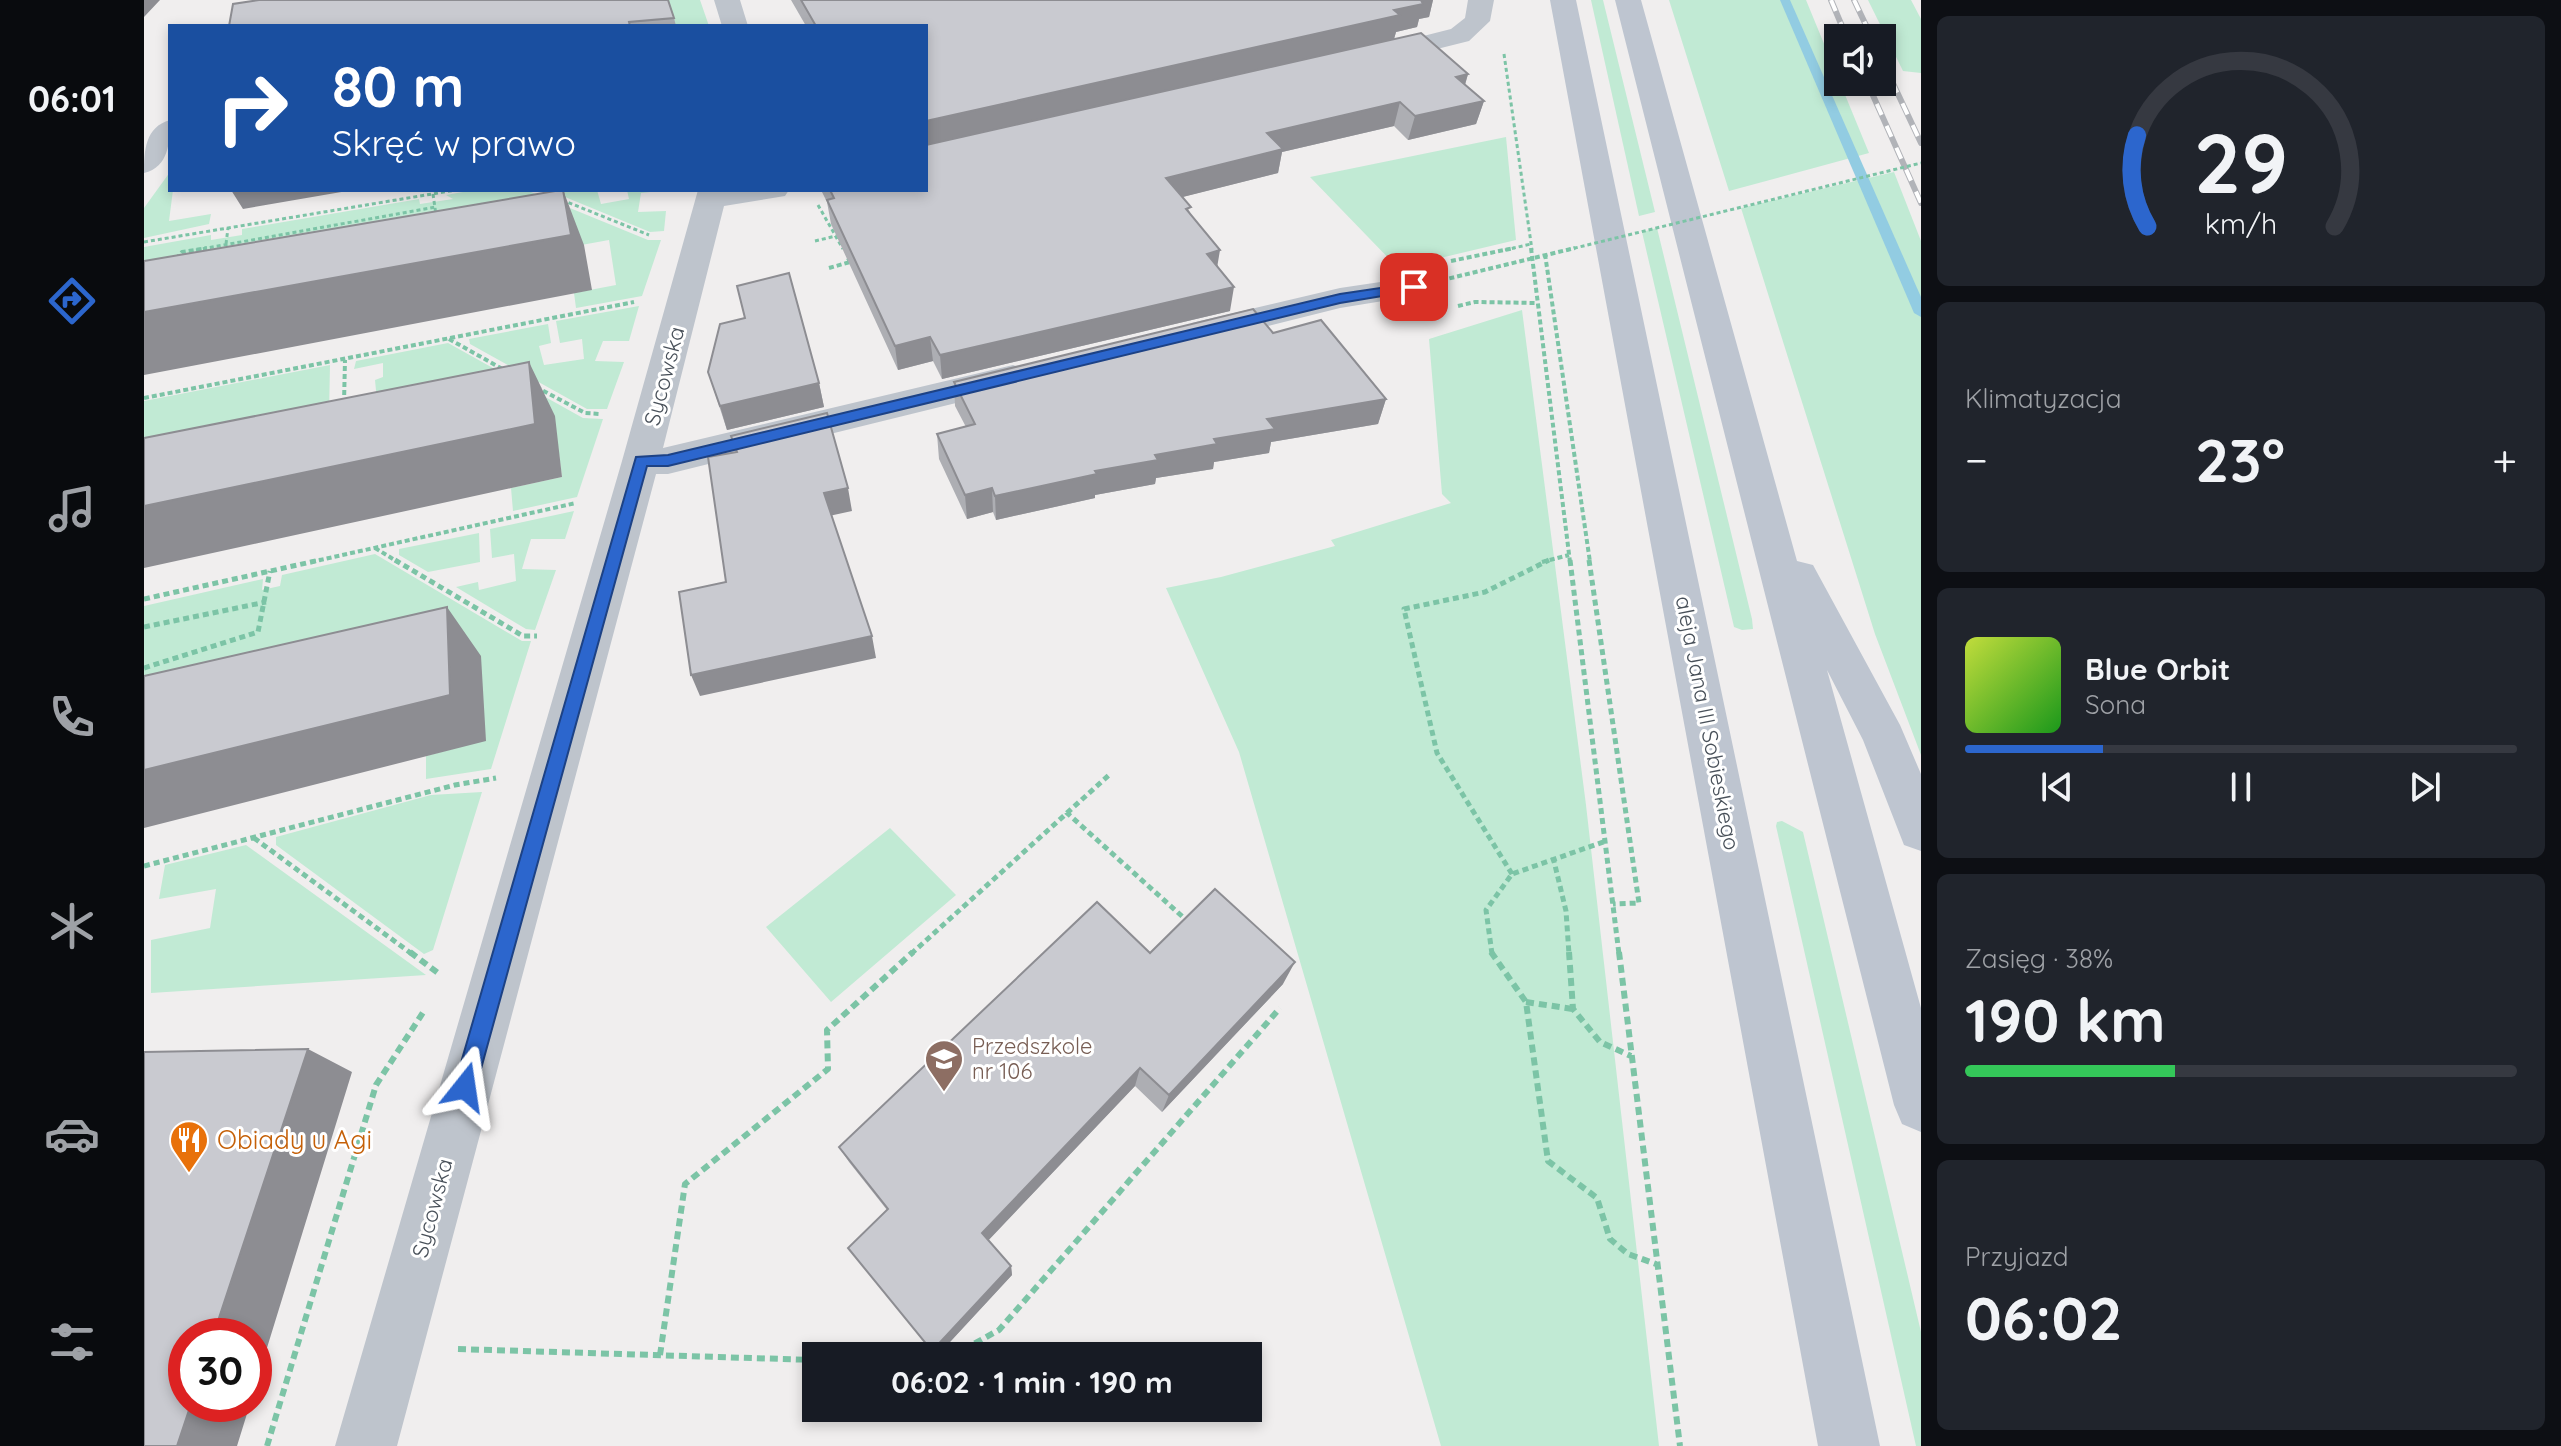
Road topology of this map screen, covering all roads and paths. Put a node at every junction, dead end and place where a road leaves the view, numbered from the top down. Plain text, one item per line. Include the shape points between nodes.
1 (727, 0) edge
2 (1481, 0) edge
3 (1563, 0) edge
4 (1628, 0) edge
5 (734, 24) edge
6 (1503, 48) dead end
7 (1344, 64) edge
8 (168, 132) edge
9 (1921, 163) edge
10 (144, 164) edge
11 (444, 192) edge
12 (743, 192) edge
13 (433, 194) junction
14 (712, 194) edge
15 (553, 196) edge
16 (816, 201) dead end
17 (436, 207) junction
18 (436, 217) edge
19 (228, 228) junction
20 (648, 235) dead end
21 (836, 236) junction
22 (815, 241) dead end
23 (144, 242) edge
24 (226, 244) junction
25 (1531, 244) junction
26 (1545, 254) junction
27 (173, 264) edge
28 (829, 268) dead end
29 (1420, 285) junction
30 (1475, 302) dead end
31 (1537, 303) junction
32 (622, 304) dead end
33 (448, 339) junction
34 (1172, 339) edge
35 (345, 360) junction
36 (1050, 368) edge
37 (516, 376) edge
38 (530, 383) edge
39 (144, 398) edge
40 (344, 406) edge
41 (606, 414) dead end
42 (641, 461) junction
43 (576, 503) dead end
44 (1761, 503) junction
45 (374, 547) junction
46 (1569, 555) junction
47 (270, 571) junction
48 (144, 599) edge
49 (266, 602) junction
50 (144, 627) edge
51 (523, 636) dead end
52 (144, 668) edge
53 (1109, 775) dead end
54 (490, 779) dead end
55 (1066, 812) junction
56 (1921, 830) edge
57 (253, 838) junction
58 (1606, 841) junction
59 (1553, 857) junction
60 (144, 866) edge
61 (1512, 874) junction
62 (1613, 904) junction
63 (1184, 918) edge
64 (438, 973) dead end
65 (1526, 1002) junction
66 (1280, 1008) edge
67 (1573, 1009) junction
68 (1631, 1056) junction
69 (1921, 1105) edge
70 (1657, 1264) junction
71 (977, 1342) edge
72 (489, 1348) dead end
73 (660, 1355) junction
74 (802, 1360) edge
75 (366, 1446) edge
76 (1680, 1446) edge
77 (1849, 1446) edge

1 - 5 street
2 - 7 street via 1477,21 1460,35
3 - 77 main road, aleja Jana III Sobieskiego
4 - 44 main road
6 - 25 path
8 - 10 street
9 - 26 path, bridge
11 - 13 path
12 - 14 street, Sycowska
13 - 17 path
13 - 19 path
14 - 42 street, Sycowska
15 - 20 path
16 - 21 path
17 - 18 path
17 - 24 path
19 - 23 path
19 - 24 path
21 - 22 path
21 - 28 path via 850,262
24 - 27 path via 182,252
25 - 29 path via 1412,270
25 - 31 path
26 - 29 path, bridge
26 - 62 path via 1639,903
29 - 34 street via 1340,298
30 - 31 path
31 - 46 path
32 - 33 path
33 - 35 path
33 - 37 path
35 - 39 path
35 - 40 path
36 - 42 street via 668,461
38 - 41 path via 585,413
42 - 75 street, Sycowska
43 - 45 path
44 - 56 main road via 1884,738
44 - 69 main road
45 - 47 path
45 - 51 path
46 - 58 path
46 - 61 path via 1544,561 1485,592 1404,609 1437,753
47 - 48 path
47 - 49 path
49 - 50 path
49 - 52 path via 258,632
53 - 55 path
54 - 57 path
55 - 63 path
55 - 73 path via 827,1030 828,1069 685,1184
57 - 60 path
57 - 64 path
58 - 59 path
58 - 62 path
59 - 61 path
59 - 67 path via 1566,911
61 - 65 path via 1486,910 1489,950
62 - 68 path
65 - 67 path
65 - 70 path via 1548,1161 1597,1198 1610,1239 1628,1254
66 - 71 path via 999,1330
67 - 68 path via 1600,1042
68 - 70 path
70 - 76 path
72 - 73 path
73 - 74 path

